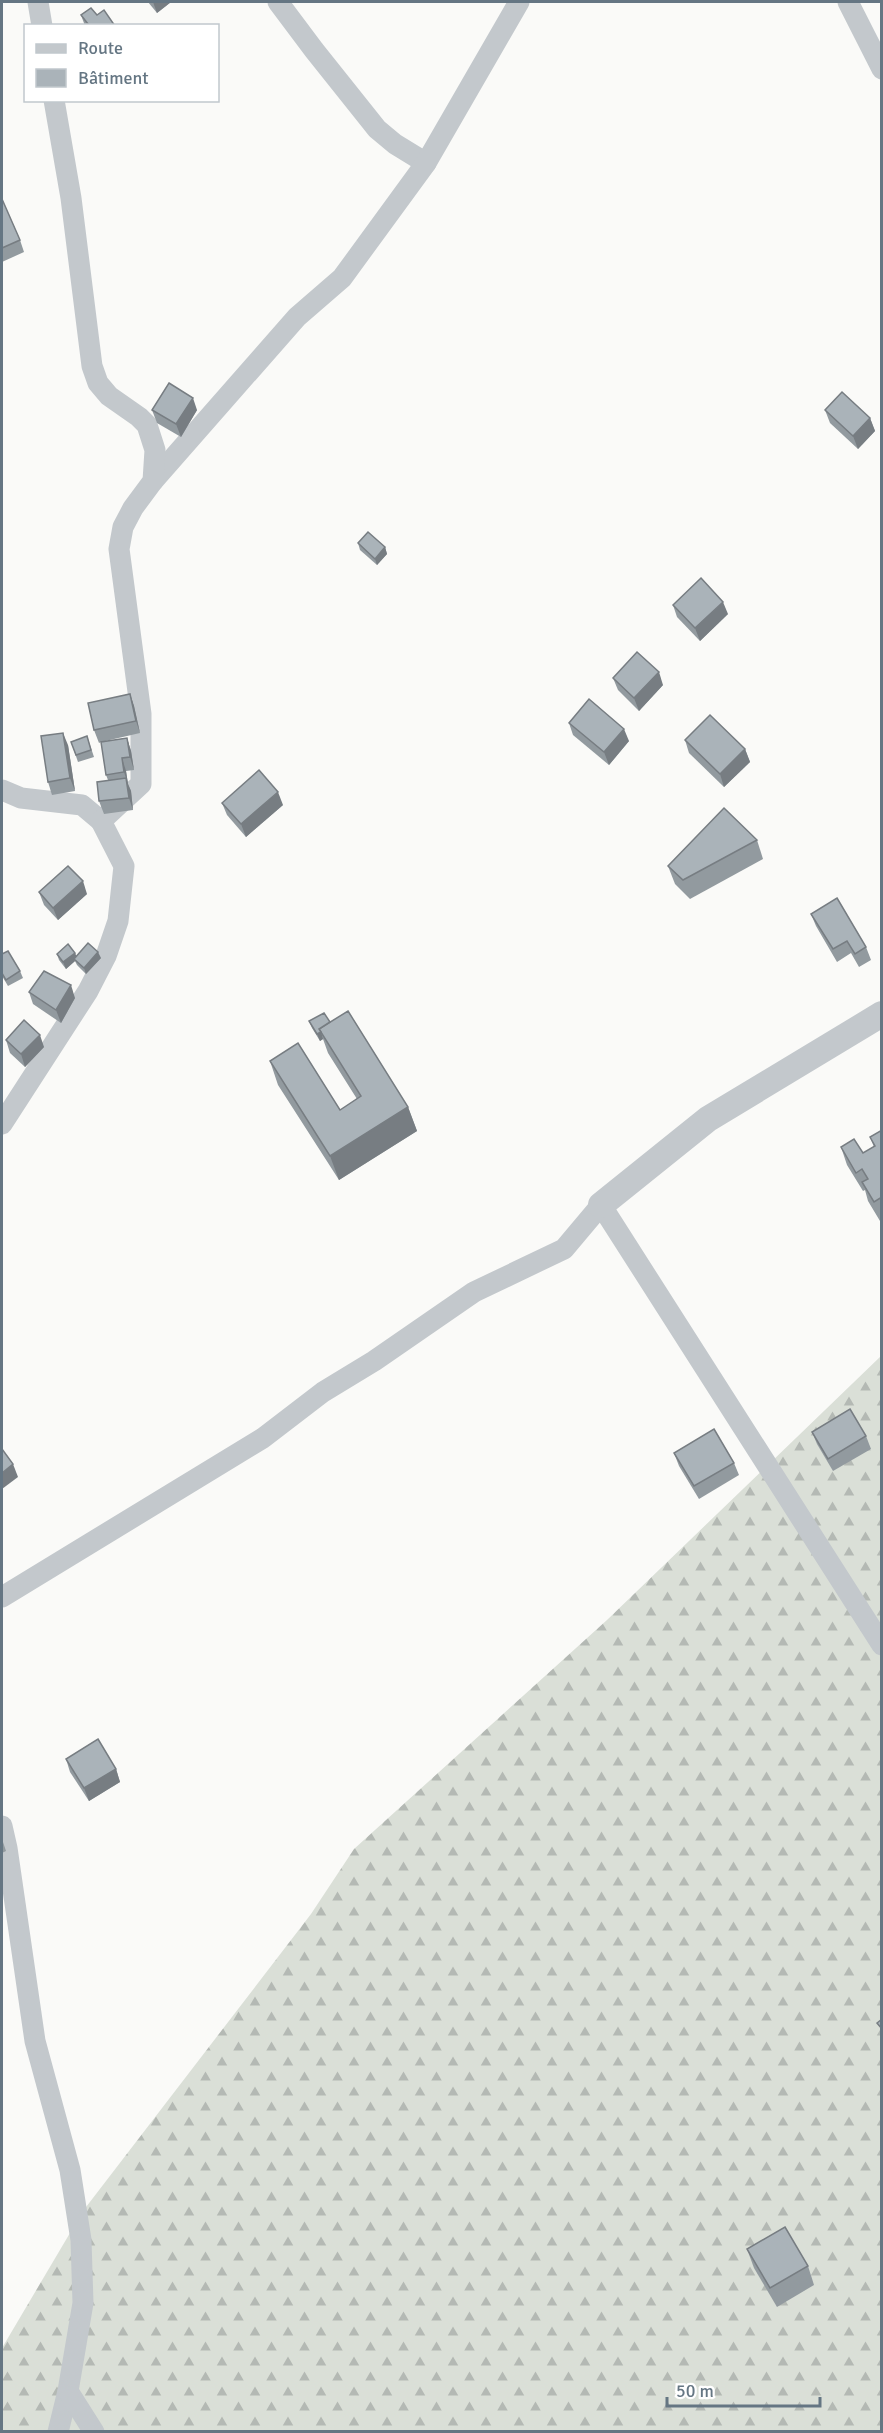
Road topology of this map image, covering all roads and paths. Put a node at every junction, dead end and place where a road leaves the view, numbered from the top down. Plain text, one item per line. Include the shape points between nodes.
1 (38, 2) edge
2 (278, 2) edge
3 (519, 2) edge
4 (848, 2) edge
5 (42, 24) edge
6 (882, 69) edge
7 (54, 102) edge
8 (426, 163) junction
9 (153, 481) junction
10 (2, 790) edge
11 (101, 821) junction
12 (882, 1014) edge
13 (2, 1124) edge
14 (601, 1205) junction
15 (2, 1597) edge
16 (882, 1645) edge
17 (2, 1826) edge
18 (68, 2391) junction
19 (58, 2432) edge
20 (94, 2432) edge

1 - 5 street
2 - 8 street via 377,129
3 - 8 street
4 - 6 street
7 - 9 street via 92,366 109,396 147,425 155,450
8 - 9 street via 342,278 297,317
9 - 11 street via 123,527 119,549 141,714 141,784
10 - 11 street via 28,799 82,805
11 - 13 street via 124,866 118,921 88,991
12 - 14 street via 708,1119
14 - 15 street via 564,1249 474,1292 322,1392 263,1438
14 - 16 street
17 - 18 street via 35,2042 70,2170 81,2240 83,2303
18 - 19 street
18 - 20 street

